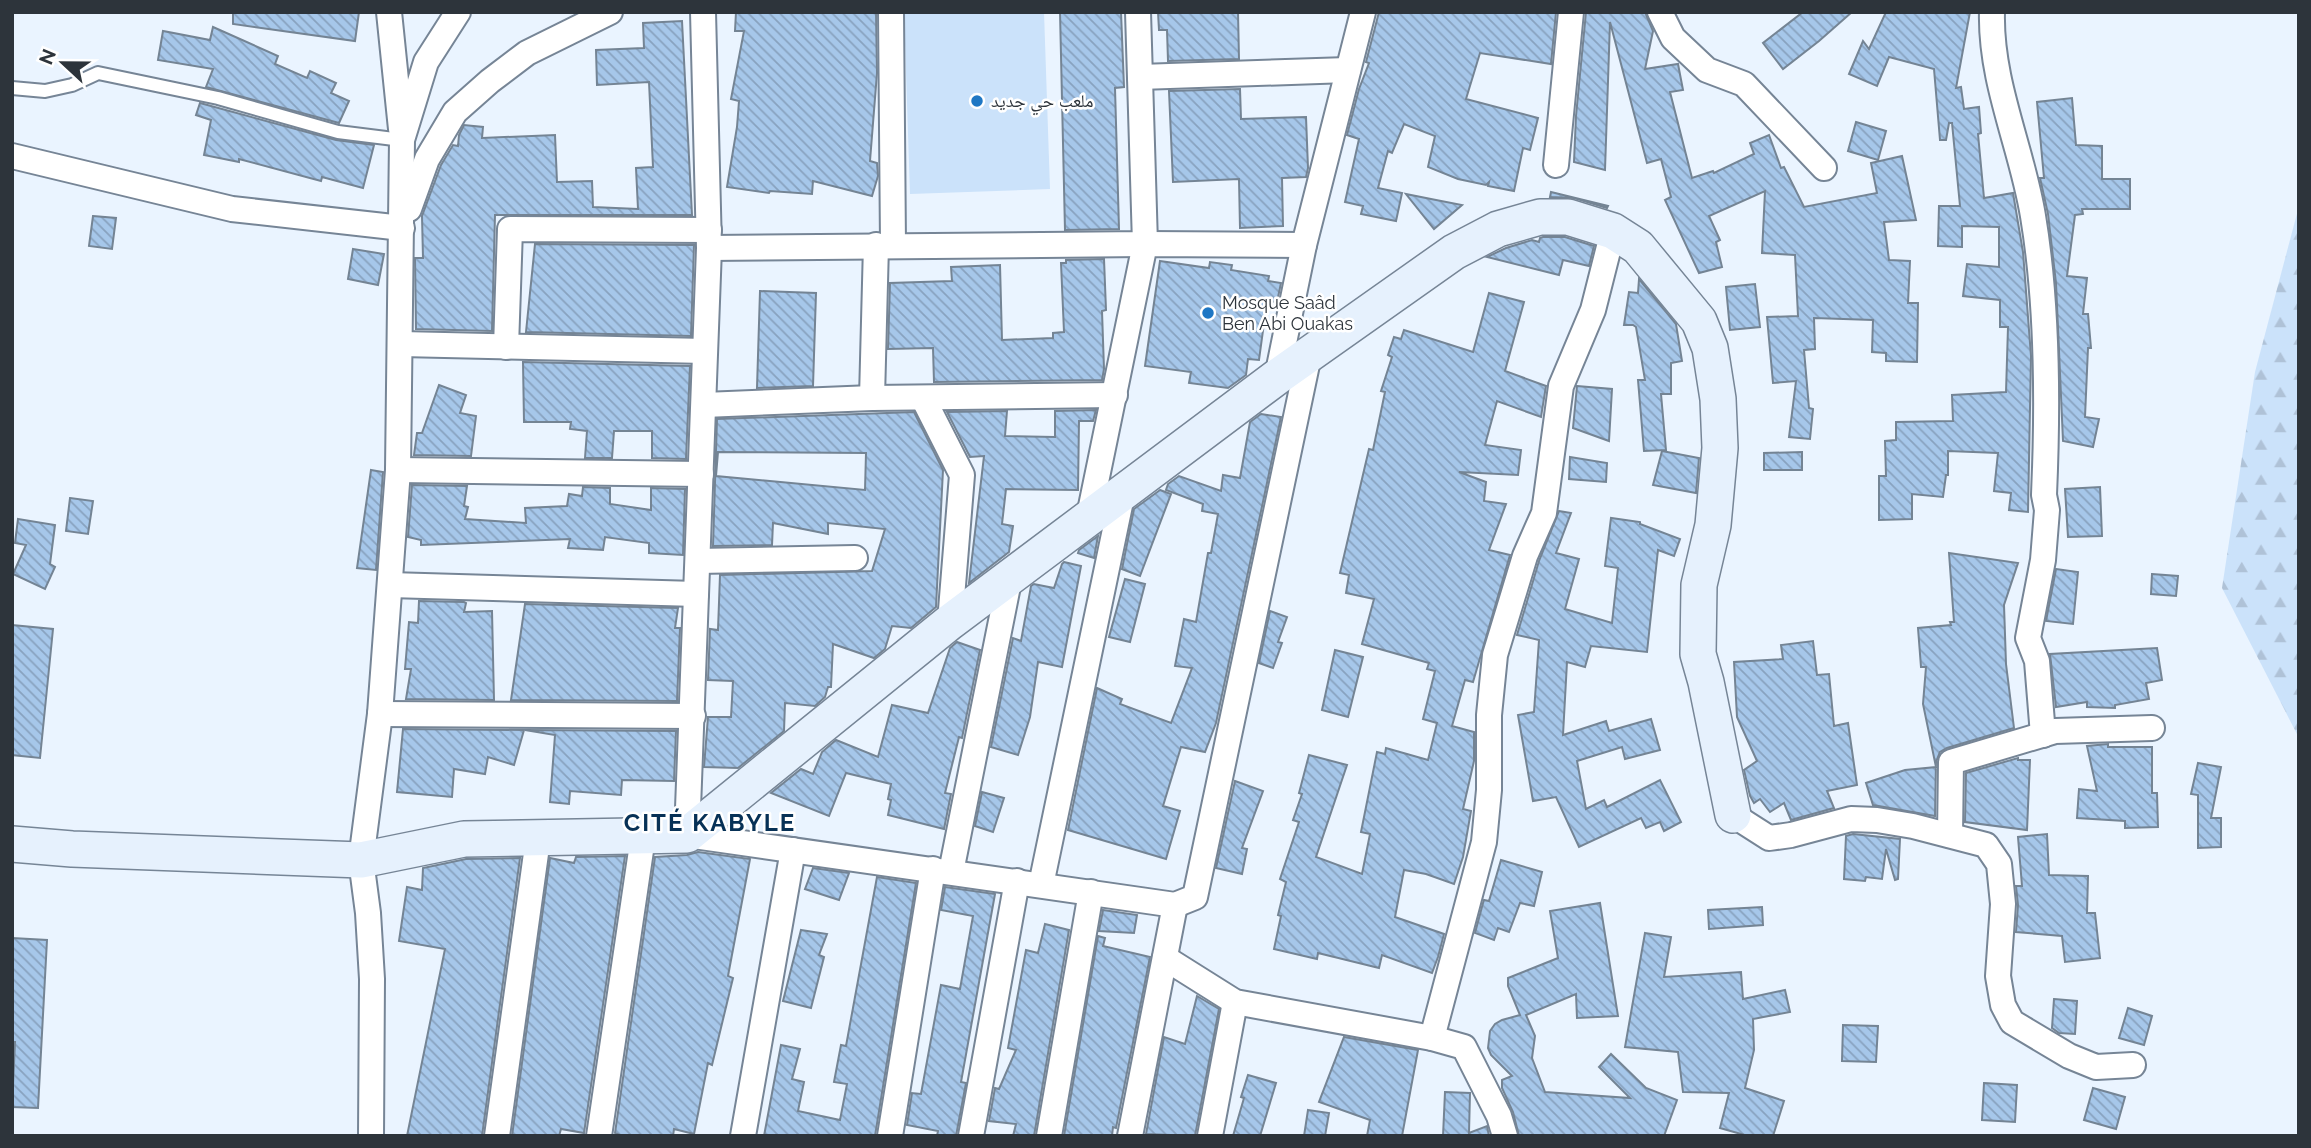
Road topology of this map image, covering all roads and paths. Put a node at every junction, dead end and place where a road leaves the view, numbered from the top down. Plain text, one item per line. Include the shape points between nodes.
1 (389, 12) edge
2 (458, 12) edge
3 (610, 12) edge
4 (703, 12) edge
5 (891, 12) edge
6 (1139, 12) edge
7 (1363, 12) edge
8 (1571, 12) edge
9 (1660, 12) edge
10 (1992, 12) edge
11 (1348, 70) junction
12 (1140, 76) junction
13 (12, 89) edge
14 (402, 140) junction
15 (12, 156) edge
16 (1556, 165) dead end
17 (1824, 169) dead end
18 (402, 228) junction
19 (1614, 231) junction
20 (709, 239) junction
21 (1145, 244) junction
22 (884, 245) junction
23 (1304, 245) junction
24 (401, 344) junction
25 (506, 347) junction
26 (705, 351) junction
27 (1309, 355) junction
28 (1278, 377) junction
29 (1115, 395) junction
30 (872, 398) junction
31 (923, 398) junction
32 (704, 405) junction
33 (398, 470) junction
34 (701, 474) junction
35 (1123, 491) junction
36 (1089, 516) junction
37 (855, 558) dead end
38 (698, 561) junction
39 (1010, 576) junction
40 (390, 585) junction
41 (696, 594) junction
42 (950, 622) junction
43 (380, 714) junction
44 (693, 716) junction
45 (2152, 728) dead end
46 (2043, 735) junction
47 (1733, 815) joint
48 (687, 835) junction
49 (1950, 835) junction
50 (643, 837) junction
51 (538, 839) junction
52 (12, 844) edge
53 (793, 850) junction
54 (361, 860) junction
55 (942, 871) junction
56 (1017, 881) junction
57 (1041, 885) junction
58 (1091, 891) junction
59 (1175, 905) junction
60 (1166, 958) junction
61 (1235, 1002) junction
62 (1433, 1038) junction
63 (2133, 1065) dead end
64 (371, 1136) edge
65 (498, 1136) edge
66 (599, 1136) edge
67 (743, 1136) edge
68 (891, 1136) edge
69 (971, 1136) edge
70 (1049, 1136) edge
71 (1130, 1136) edge
72 (1210, 1136) edge
73 (1505, 1136) edge

1 - 14 street
2 - 14 street via 426,62
3 - 18 street via 527,53 456,112 427,159
4 - 20 street
5 - 22 street
6 - 12 street
7 - 11 street
8 - 16 street
9 - 17 street via 1673,38 1707,70 1744,84
10 - 46 street via 1991,42 2033,215 2043,293 2047,510 2028,638 2037,661
11 - 12 street
11 - 23 street
12 - 21 street
13 - 14 lane via 45,91 99,73 218,98 338,132
14 - 18 street
15 - 18 street via 232,209
18 - 24 street
19 - 27 street via 1568,217 1540,217 1498,229 1454,252
19 - 47 street via 1638,247 1661,273 1699,321 1710,348 1720,448 1713,525 1699,584 1698,654
19 - 62 street via 1593,310 1561,386 1544,513 1525,556 1495,655 1484,842
20 - 22 street
20 - 25 street via 510,229
20 - 26 street
21 - 22 street
21 - 23 street
21 - 29 street
22 - 30 street
23 - 28 street
24 - 25 street
24 - 33 street
25 - 26 street
26 - 32 street
27 - 28 street
27 - 59 street via 1195,897
28 - 35 street
29 - 31 street
29 - 36 street
30 - 31 street
30 - 32 street
31 - 42 street via 962,475
32 - 34 street
33 - 34 street
33 - 40 street
34 - 38 street
35 - 36 street
35 - 57 street
36 - 39 street
37 - 38 street
38 - 41 street
39 - 42 street
39 - 55 street
40 - 41 street
40 - 43 street
41 - 44 street
42 - 48 street
43 - 44 street
43 - 54 street
44 - 48 street
45 - 46 street
46 - 49 street via 1951,762
47 - 49 street via 1769,838 1851,819 1913,825
48 - 50 street
48 - 53 street
49 - 63 street via 1986,845 1998,864 2003,904 1997,976 2012,1022 2096,1067
50 - 51 street
50 - 66 street
51 - 54 street via 464,839
51 - 65 street
52 - 54 street
53 - 55 street
53 - 67 street
54 - 64 street via 372,979
55 - 56 street
55 - 68 street
56 - 57 street
56 - 69 street
57 - 58 street
58 - 59 street
58 - 70 street
59 - 60 street
60 - 61 street
60 - 71 street
61 - 62 street
61 - 72 street
62 - 73 street via 1464,1047

